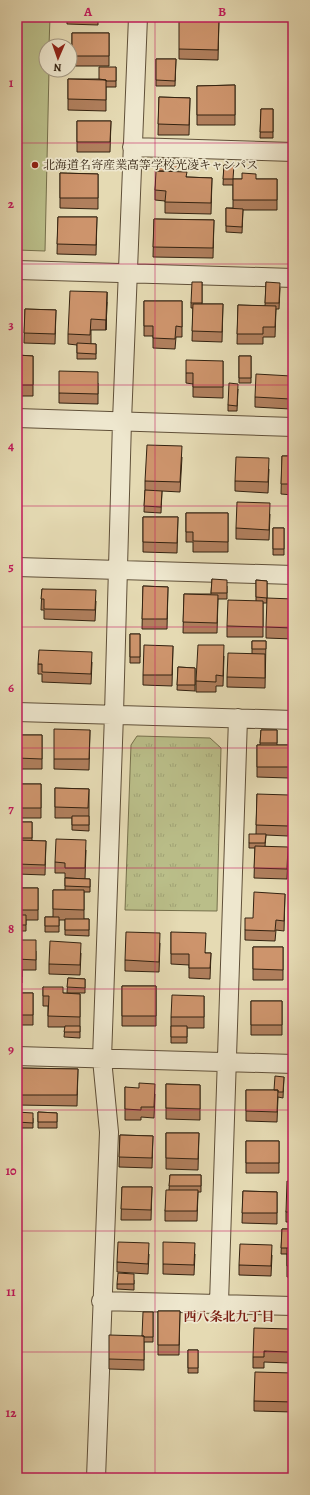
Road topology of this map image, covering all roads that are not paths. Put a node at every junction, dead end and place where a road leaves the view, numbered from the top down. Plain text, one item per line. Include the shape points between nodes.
1 (138, 17) edge
2 (293, 143) edge
3 (132, 147) junction
4 (293, 152) edge
5 (17, 270) edge
6 (128, 274) junction
7 (293, 278) edge
8 (17, 418) edge
9 (122, 422) junction
10 (293, 428) edge
11 (17, 568) edge
12 (118, 570) junction
13 (293, 575) edge
14 (17, 712) edge
15 (114, 714) junction
16 (238, 718) junction
17 (293, 720) edge
18 (17, 1056) edge
19 (102, 1059) junction
20 (227, 1062) junction
21 (293, 1064) edge
22 (101, 1301) junction
23 (219, 1303) junction
24 (293, 1306) edge
25 (96, 1478) edge

1 - 3 street
2 - 4 street
3 - 4 street
3 - 6 street
5 - 6 street
6 - 7 street
6 - 9 street
8 - 9 street
9 - 10 street
9 - 12 street
11 - 12 street
12 - 13 street
12 - 15 street
14 - 15 street
15 - 16 street
15 - 19 street
16 - 17 street
16 - 20 street
18 - 19 street
19 - 20 street
19 - 22 street via 109,1132
20 - 21 street
20 - 23 street
22 - 23 street
22 - 25 street
23 - 24 street

